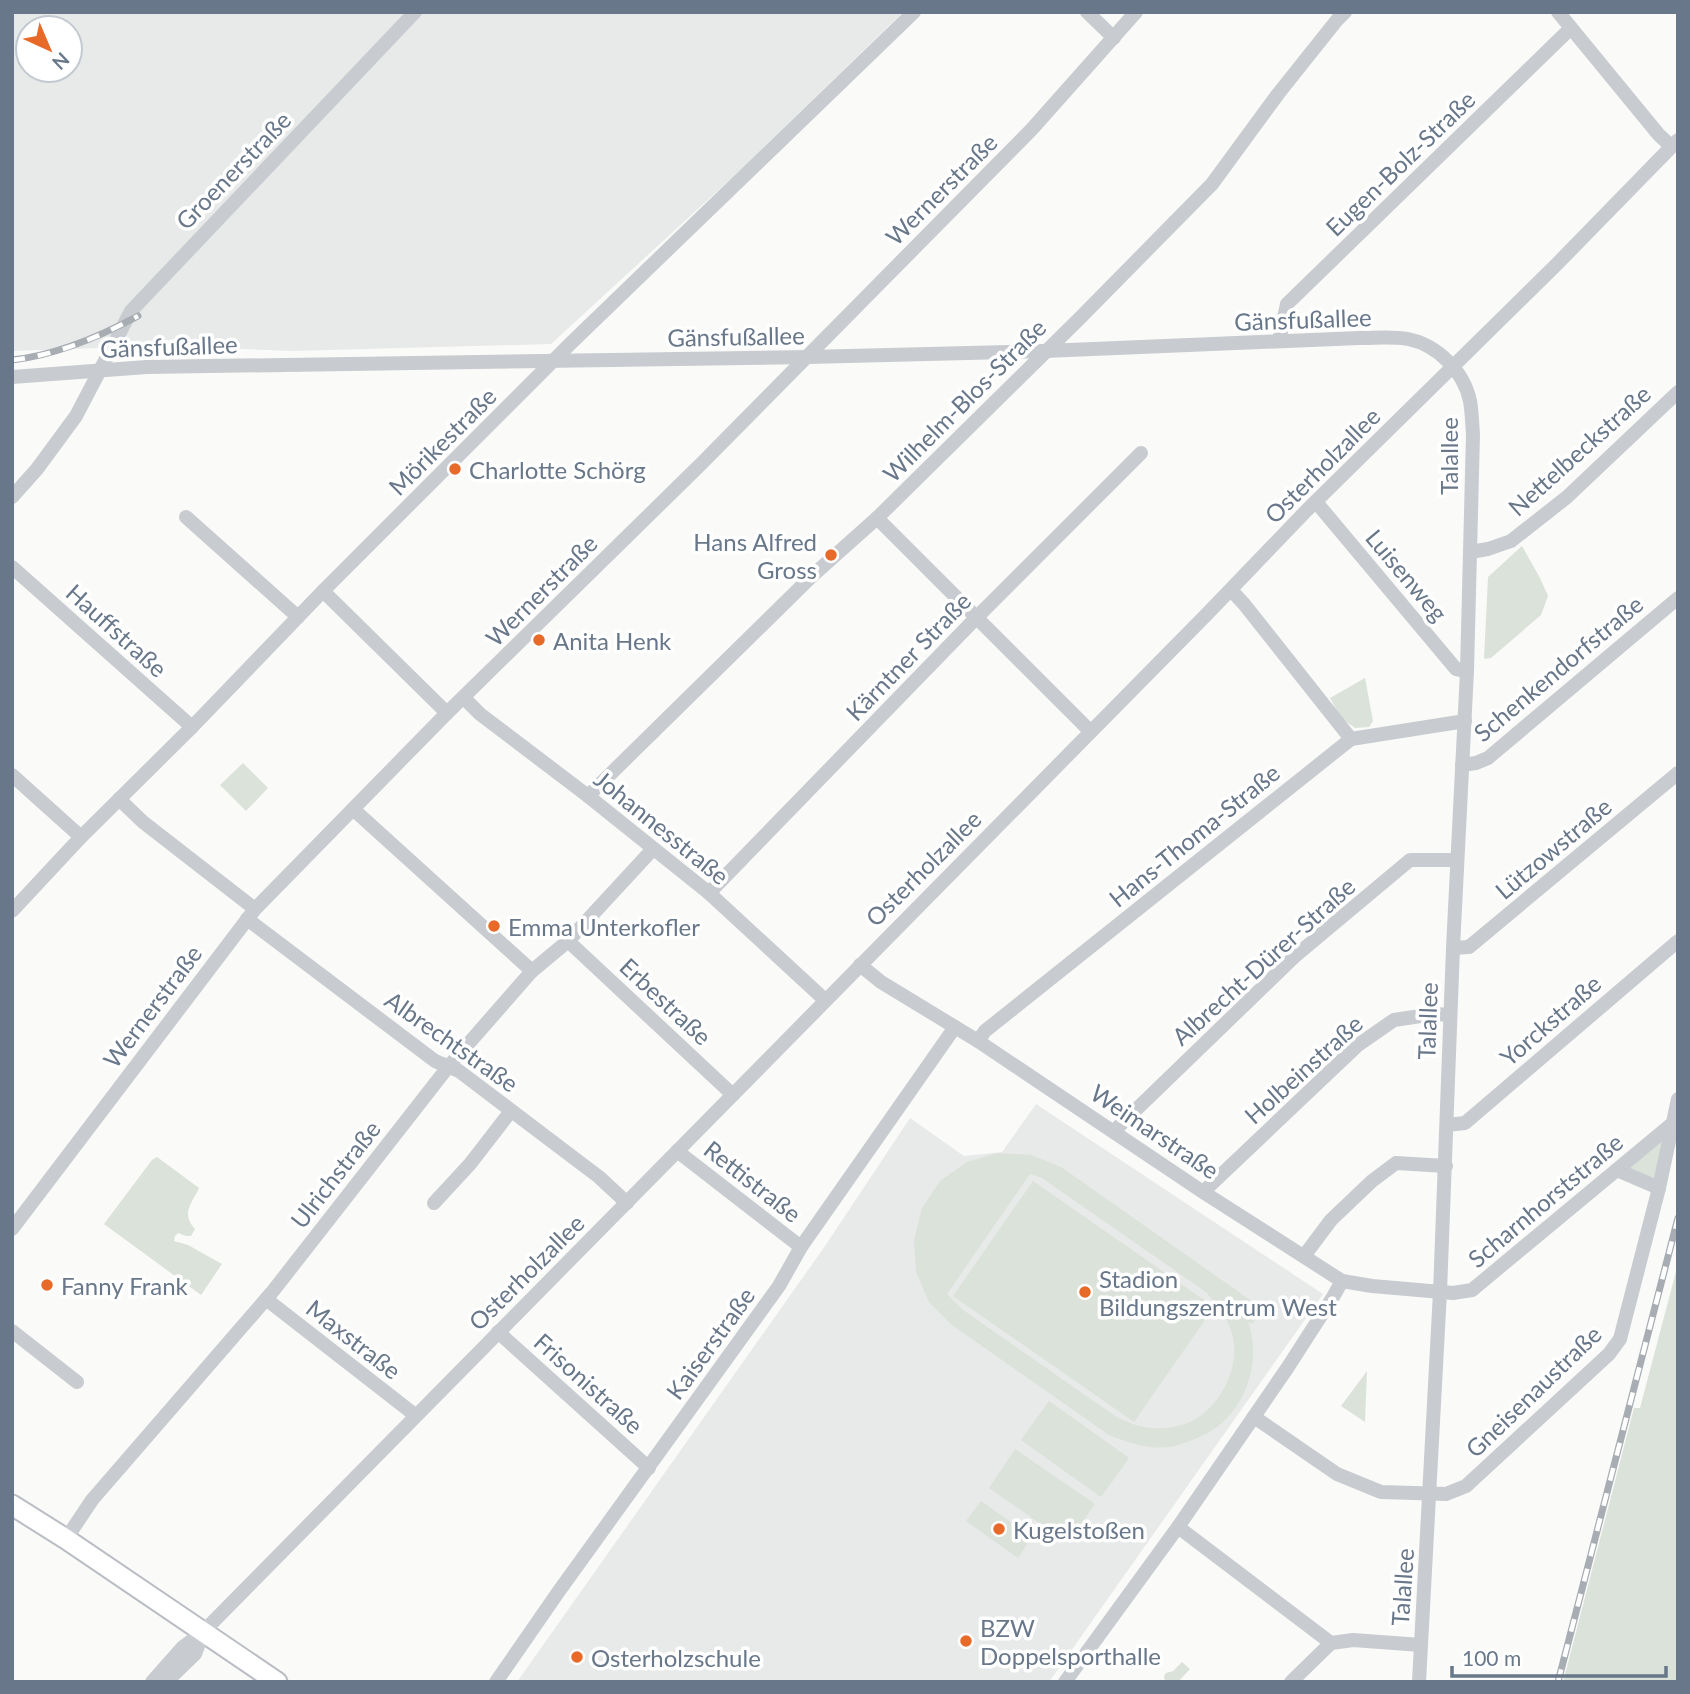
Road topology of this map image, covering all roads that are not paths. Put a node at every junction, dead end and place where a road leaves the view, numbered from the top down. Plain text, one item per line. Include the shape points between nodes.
1 (415, 12) edge
2 (914, 12) edge
3 (1087, 12) edge
4 (1136, 12) edge
5 (1345, 12) edge
6 (1559, 13) edge
7 (1571, 28) junction
8 (1114, 38) junction
9 (1674, 143) edge
10 (1279, 341) junction
11 (1045, 351) junction
12 (807, 357) junction
13 (555, 360) junction
14 (1453, 367) junction
15 (100, 370) junction
16 (12, 377) edge
17 (1678, 392) edge
18 (1141, 453) dead end
19 (12, 497) edge
20 (1316, 502) junction
21 (186, 517) dead end
22 (877, 517) junction
23 (1470, 552) junction
24 (12, 567) edge
25 (1230, 590) junction
26 (323, 591) junction
27 (1678, 598) edge
28 (298, 617) junction
29 (977, 617) junction
30 (1467, 671) junction
31 (464, 698) junction
32 (447, 713) junction
33 (1465, 721) junction
34 (192, 727) junction
35 (1090, 731) junction
36 (1351, 739) junction
37 (1462, 765) junction
38 (1678, 773) edge
39 (12, 775) edge
40 (588, 796) junction
41 (119, 799) junction
42 (353, 809) junction
43 (81, 837) junction
44 (653, 849) junction
45 (1457, 860) junction
46 (709, 893) junction
47 (12, 911) edge
48 (251, 914) junction
49 (568, 940) junction
50 (1678, 941) edge
51 (1453, 948) junction
52 (860, 965) junction
53 (532, 971) junction
54 (825, 1000) junction
55 (1450, 1015) junction
56 (955, 1027) junction
57 (978, 1041) junction
58 (448, 1067) junction
59 (733, 1095) junction
60 (1678, 1099) edge
61 (511, 1111) junction
62 (1672, 1124) junction
63 (1447, 1125) junction
64 (1114, 1131) junction
65 (677, 1151) junction
66 (1446, 1166) junction
67 (1617, 1170) junction
68 (1659, 1188) junction
69 (1203, 1192) junction
70 (434, 1203) dead end
71 (627, 1203) junction
72 (12, 1229) edge
73 (801, 1247) junction
74 (1304, 1256) junction
75 (1342, 1281) junction
76 (1440, 1292) junction
77 (266, 1299) junction
78 (12, 1331) edge
79 (498, 1332) junction
80 (77, 1382) dead end
81 (415, 1415) junction
82 (1254, 1417) junction
83 (649, 1468) junction
84 (1430, 1493) junction
85 (12, 1505) edge
86 (1178, 1527) junction
87 (66, 1539) junction
88 (203, 1632) junction
89 (1331, 1643) junction
90 (1421, 1645) junction
91 (152, 1682) edge
92 (166, 1682) edge
93 (277, 1682) edge
94 (496, 1682) edge
95 (1065, 1682) edge
96 (1291, 1682) edge
97 (1419, 1682) edge

1 - 15 street, Groenerstraße via 131,311
2 - 13 street, Mörikestraße
3 - 8 street
4 - 8 street, Wernerstraße
5 - 11 street, Wilhelm-Blos-Straße via 1212,184
6 - 7 street
7 - 9 street via 1659,135
7 - 10 street, Eugen-Bolz-Straße via 1287,304
8 - 12 street, Wernerstraße via 1032,129
9 - 14 street, Osterholzallee
10 - 11 street, Gänsfußallee
10 - 14 street, Gänsfußallee via 1408,339 1430,347
11 - 12 street, Gänsfußallee
11 - 22 street, Wilhelm-Blos-Straße
12 - 13 street, Gänsfußallee
12 - 31 street, Wernerstraße
13 - 15 street, Gänsfußallee
13 - 26 street, Mörikestraße
14 - 20 street, Osterholzallee
14 - 23 street, Talallee via 1465,385 1472,414
15 - 16 street, Gänsfußallee
15 - 19 street, Groenerstraße via 76,415
17 - 23 street, Nettelbeckstraße via 1567,497 1511,541
18 - 29 street, Kärntner Straße
20 - 25 street, Osterholzallee
20 - 30 street, Luisenweg via 1456,669
21 - 28 street
22 - 29 street
22 - 40 street, Wilhelm-Blos-Straße
23 - 30 street, Talallee
24 - 34 street, Hauffstraße
25 - 35 street, Osterholzallee
25 - 36 street
26 - 28 street, Mörikestraße
26 - 32 street
27 - 37 street, Schenkendorfstraße via 1488,758
28 - 34 street, Mörikestraße
29 - 35 street
29 - 46 street, Kärntner Straße
30 - 33 street, Talallee
31 - 32 street, Wernerstraße
31 - 40 street, Johannesstraße
32 - 42 street, Wernerstraße
33 - 36 street, Hans-Thoma-Straße
33 - 37 street, Talallee
34 - 41 street, Mörikestraße
35 - 52 street, Osterholzallee
36 - 57 street, Hans-Thoma-Straße
37 - 45 street, Talallee
38 - 51 street, Lützowstraße via 1469,947
39 - 43 street
40 - 44 street, Johannesstraße
41 - 43 street, Mörikestraße
41 - 48 street, Albrechtstraße
42 - 48 street, Wernerstraße
42 - 53 street
43 - 47 street, Mörikestraße
44 - 46 street, Johannesstraße
44 - 49 street, Ulrichstraße
45 - 51 street, Talallee
45 - 64 street, Albrecht-Dürer-Straße via 1410,860 1294,957
46 - 54 street, Johannesstraße
48 - 58 street, Albrechtstraße via 354,999
48 - 72 street, Wernerstraße
49 - 53 street, Ulrichstraße
49 - 59 street, Erbestraße
50 - 63 street, Yorckstraße via 1465,1123
51 - 55 street, Talallee
52 - 54 street, Osterholzallee
52 - 56 street, Weimarstraße
53 - 58 street, Ulrichstraße
54 - 59 street, Osterholzallee
55 - 63 street, Talallee
55 - 69 street, Holbeinstraße via 1394,1020 1357,1045
56 - 57 street, Weimarstraße
56 - 73 street, Kaiserstraße
57 - 64 street, Weimarstraße
58 - 61 street, Albrechtstraße
58 - 77 street, Ulrichstraße
59 - 65 street, Osterholzallee
60 - 62 street, Gneisenaustraße
61 - 70 street
61 - 71 street, Albrechtstraße
62 - 67 street, Scharnhorststraße
62 - 68 street, Gneisenaustraße
63 - 66 street, Talallee
64 - 69 street, Weimarstraße
65 - 71 street, Osterholzallee
65 - 73 street, Rettistraße
66 - 74 street via 1396,1163 1331,1220
66 - 76 street, Talallee
67 - 68 street
67 - 76 street, Scharnhorststraße via 1472,1290
68 - 84 street, Gneisenaustraße via 1620,1339 1600,1363 1466,1486 1446,1494
69 - 74 street, Weimarstraße
71 - 79 street, Osterholzallee
73 - 83 street, Kaiserstraße via 779,1286
74 - 75 street, Weimarstraße
75 - 76 street, Weimarstraße
75 - 82 street
76 - 84 street, Talallee
77 - 81 street, Maxstraße
77 - 87 street, Ulrichstraße via 92,1500
78 - 80 street
79 - 81 street, Osterholzallee
79 - 83 street, Frisonistraße
81 - 88 street, Osterholzallee
82 - 84 street, Gneisenaustraße via 1337,1474 1381,1492
82 - 86 street
83 - 94 street, Kaiserstraße
84 - 90 street, Talallee
85 - 87 street
86 - 89 street
86 - 95 street
87 - 88 street
88 - 91 street
88 - 92 street via 195,1654
88 - 93 street
89 - 90 street
89 - 96 street
90 - 97 street, Talallee

